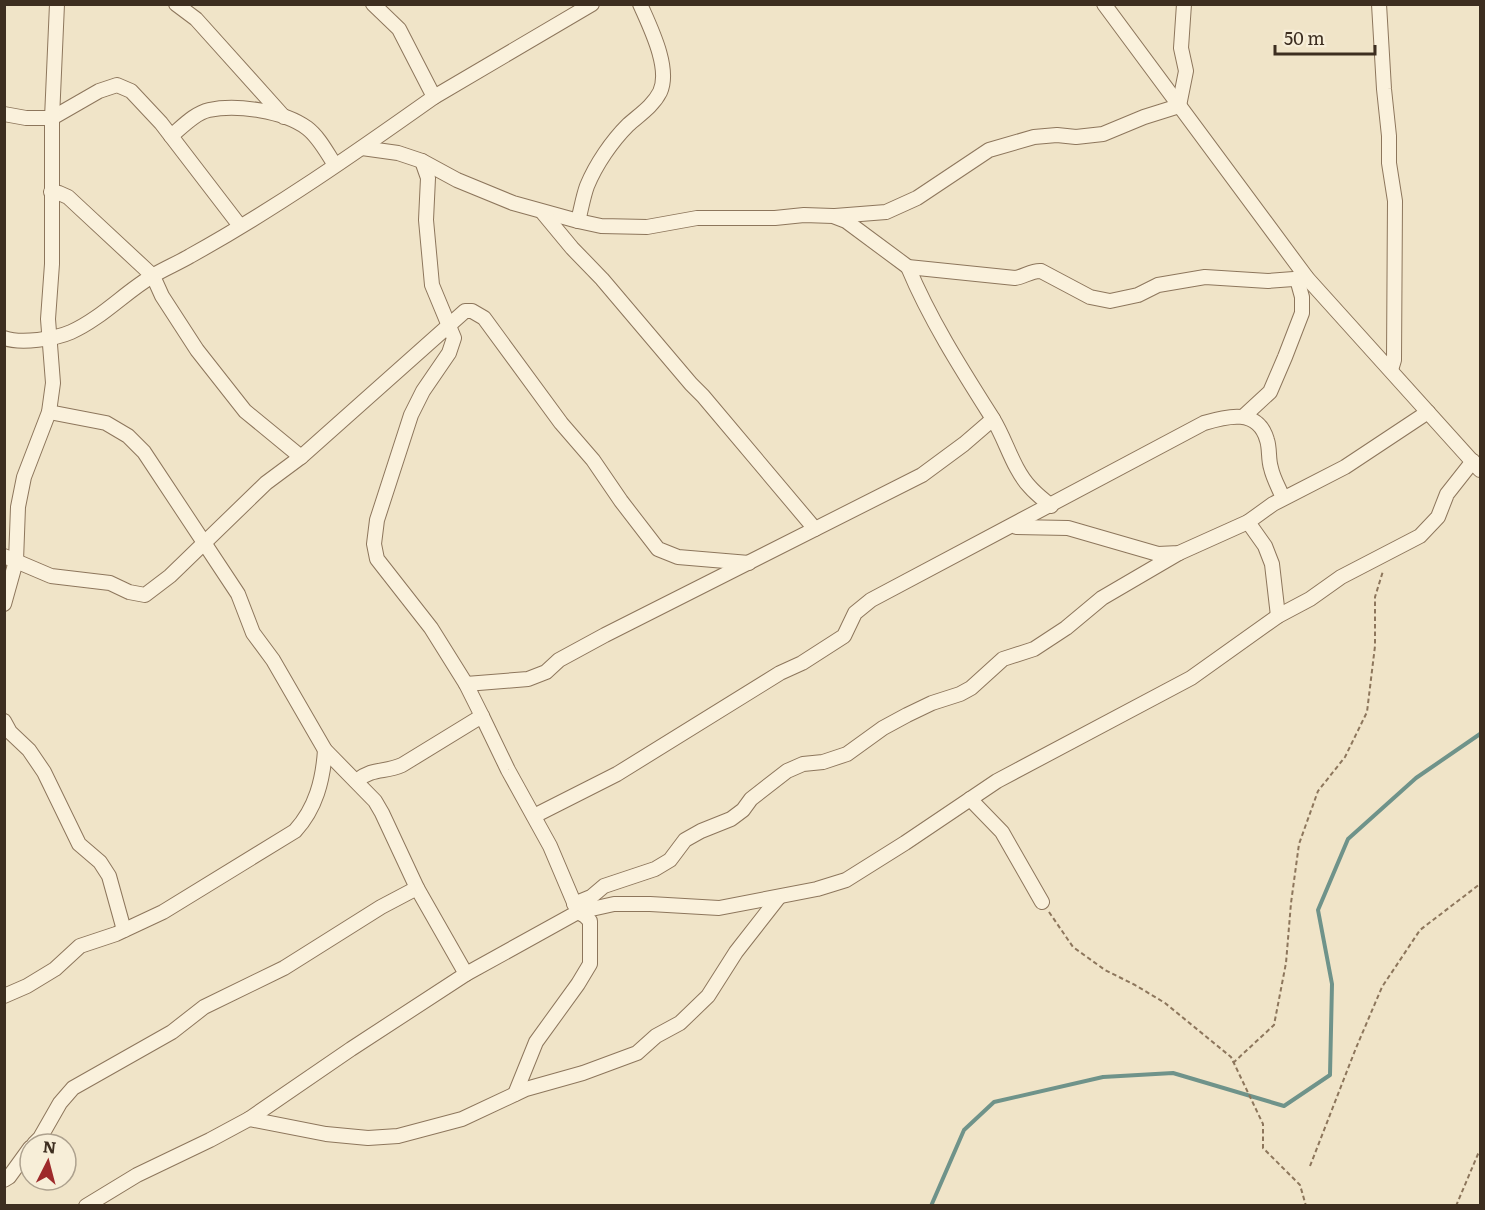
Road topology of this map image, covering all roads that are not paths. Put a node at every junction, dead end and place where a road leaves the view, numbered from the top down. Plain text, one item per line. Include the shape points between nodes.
1 (57, 4) edge
2 (176, 4) edge
3 (373, 4) edge
4 (592, 4) edge
5 (640, 4) edge
6 (1104, 4) edge
7 (1184, 4) edge
8 (1379, 4) edge
9 (434, 97) junction
10 (1179, 106) junction
11 (4, 114) edge
12 (52, 118) junction
13 (286, 118) junction
14 (171, 136) junction
15 (362, 148) junction
16 (422, 161) junction
17 (335, 165) junction
18 (51, 192) junction
19 (543, 213) junction
20 (833, 216) junction
21 (578, 221) junction
22 (240, 226) junction
23 (908, 267) junction
24 (153, 276) junction
25 (1302, 279) junction
26 (448, 325) junction
27 (4, 338) edge
28 (50, 338) junction
29 (1391, 370) junction
30 (49, 412) junction
31 (1428, 412) junction
32 (1244, 416) junction
33 (993, 419) junction
34 (301, 458) junction
35 (1477, 465) edge
36 (1283, 498) junction
37 (1051, 506) junction
38 (1248, 522) junction
39 (1011, 527) junction
40 (815, 529) junction
41 (203, 542) junction
42 (1179, 553) junction
43 (10, 559) edge
44 (749, 563) junction
45 (4, 604) edge
46 (1278, 616) junction
47 (466, 684) junction
48 (482, 716) junction
49 (4, 721) edge
50 (325, 750) junction
51 (356, 781) junction
52 (970, 799) junction
53 (534, 816) junction
54 (417, 888) junction
55 (779, 897) junction
56 (1042, 902) road end
57 (576, 908) junction
58 (124, 930) junction
59 (466, 974) junction
60 (4, 996) edge
61 (515, 1094) junction
62 (249, 1119) junction
63 (43, 1132) edge
64 (18, 1165) edge
65 (4, 1180) edge
66 (86, 1206) edge

1 - 12 street
2 - 13 street via 196,19
3 - 9 street via 399,29
4 - 9 street
5 - 21 street via 660,52 661,92 606,152 587,185
6 - 10 street
7 - 10 street via 1181,48 1186,71
8 - 29 street via 1395,201
9 - 15 street
10 - 20 street via 1103,134 1034,137 989,150 917,198 886,212
10 - 25 street
11 - 12 street
12 - 14 street via 117,85 131,92
12 - 18 street
13 - 14 street via 238,108 207,110
13 - 17 street via 314,134
14 - 22 street
15 - 16 street
15 - 17 street
16 - 19 street via 457,180
16 - 26 street via 428,178 426,220 432,285
17 - 22 street
18 - 24 street via 68,197
18 - 28 street
19 - 21 street
19 - 40 street
20 - 21 street via 697,218 647,228
20 - 23 street via 846,221
22 - 24 street
23 - 25 street via 1015,278 1036,271 1090,297 1110,301 1138,295 1158,285 1205,277
23 - 33 street via 919,294
24 - 28 street via 84,326
24 - 34 street via 176,318 224,386 245,411
25 - 29 street
25 - 32 street via 1302,313 1285,357 1270,392
26 - 34 street
26 - 44 street via 465,311 484,318 658,549 678,557
26 - 47 street via 454,339 411,415 377,520 374,544 377,559 431,628
27 - 28 street
28 - 30 street via 53,383
29 - 31 street
30 - 41 street via 106,423 128,436 144,452
30 - 43 street via 24,477
31 - 35 street
31 - 36 street via 1345,466
32 - 36 street via 1257,423 1267,438 1270,467
32 - 37 street via 1204,423
33 - 37 street via 1022,476
33 - 40 street via 922,475
34 - 41 street via 266,483
35 - 46 street via 1447,494 1438,517 1420,536 1341,577
36 - 38 street
37 - 39 street
38 - 42 street
38 - 46 street via 1272,564
39 - 42 street via 1068,528 1158,554
39 - 53 street via 871,600 855,613 844,636 812,657 617,774
40 - 44 street
41 - 43 street via 145,595 110,583 51,576
41 - 50 street via 238,594 253,633
42 - 57 street via 1102,598 1034,649 1003,659 971,688 907,714 847,754 787,771 732,819 686,840 670,860 604,886
43 - 45 street
44 - 47 street via 558,660 546,672 528,679
46 - 52 street via 1191,678
47 - 48 street
48 - 51 street via 402,765 369,772
48 - 53 street
49 - 58 street via 44,772 80,844 109,876
50 - 51 street
50 - 58 street via 322,780 295,831 163,912
51 - 54 street via 382,813
52 - 55 street via 846,880
52 - 56 street via 1002,832
53 - 57 street
54 - 59 street
54 - 63 street via 284,968 204,1007 172,1032 73,1088
55 - 57 street via 719,908 671,904
55 - 61 street via 708,996 680,1023 656,1036 637,1053
57 - 59 street
57 - 61 street via 590,921 590,964 536,1042
58 - 60 street via 80,946 55,969
59 - 62 street
61 - 62 street via 462,1119 398,1136 326,1134
62 - 66 street via 137,1175
64 - 65 street

